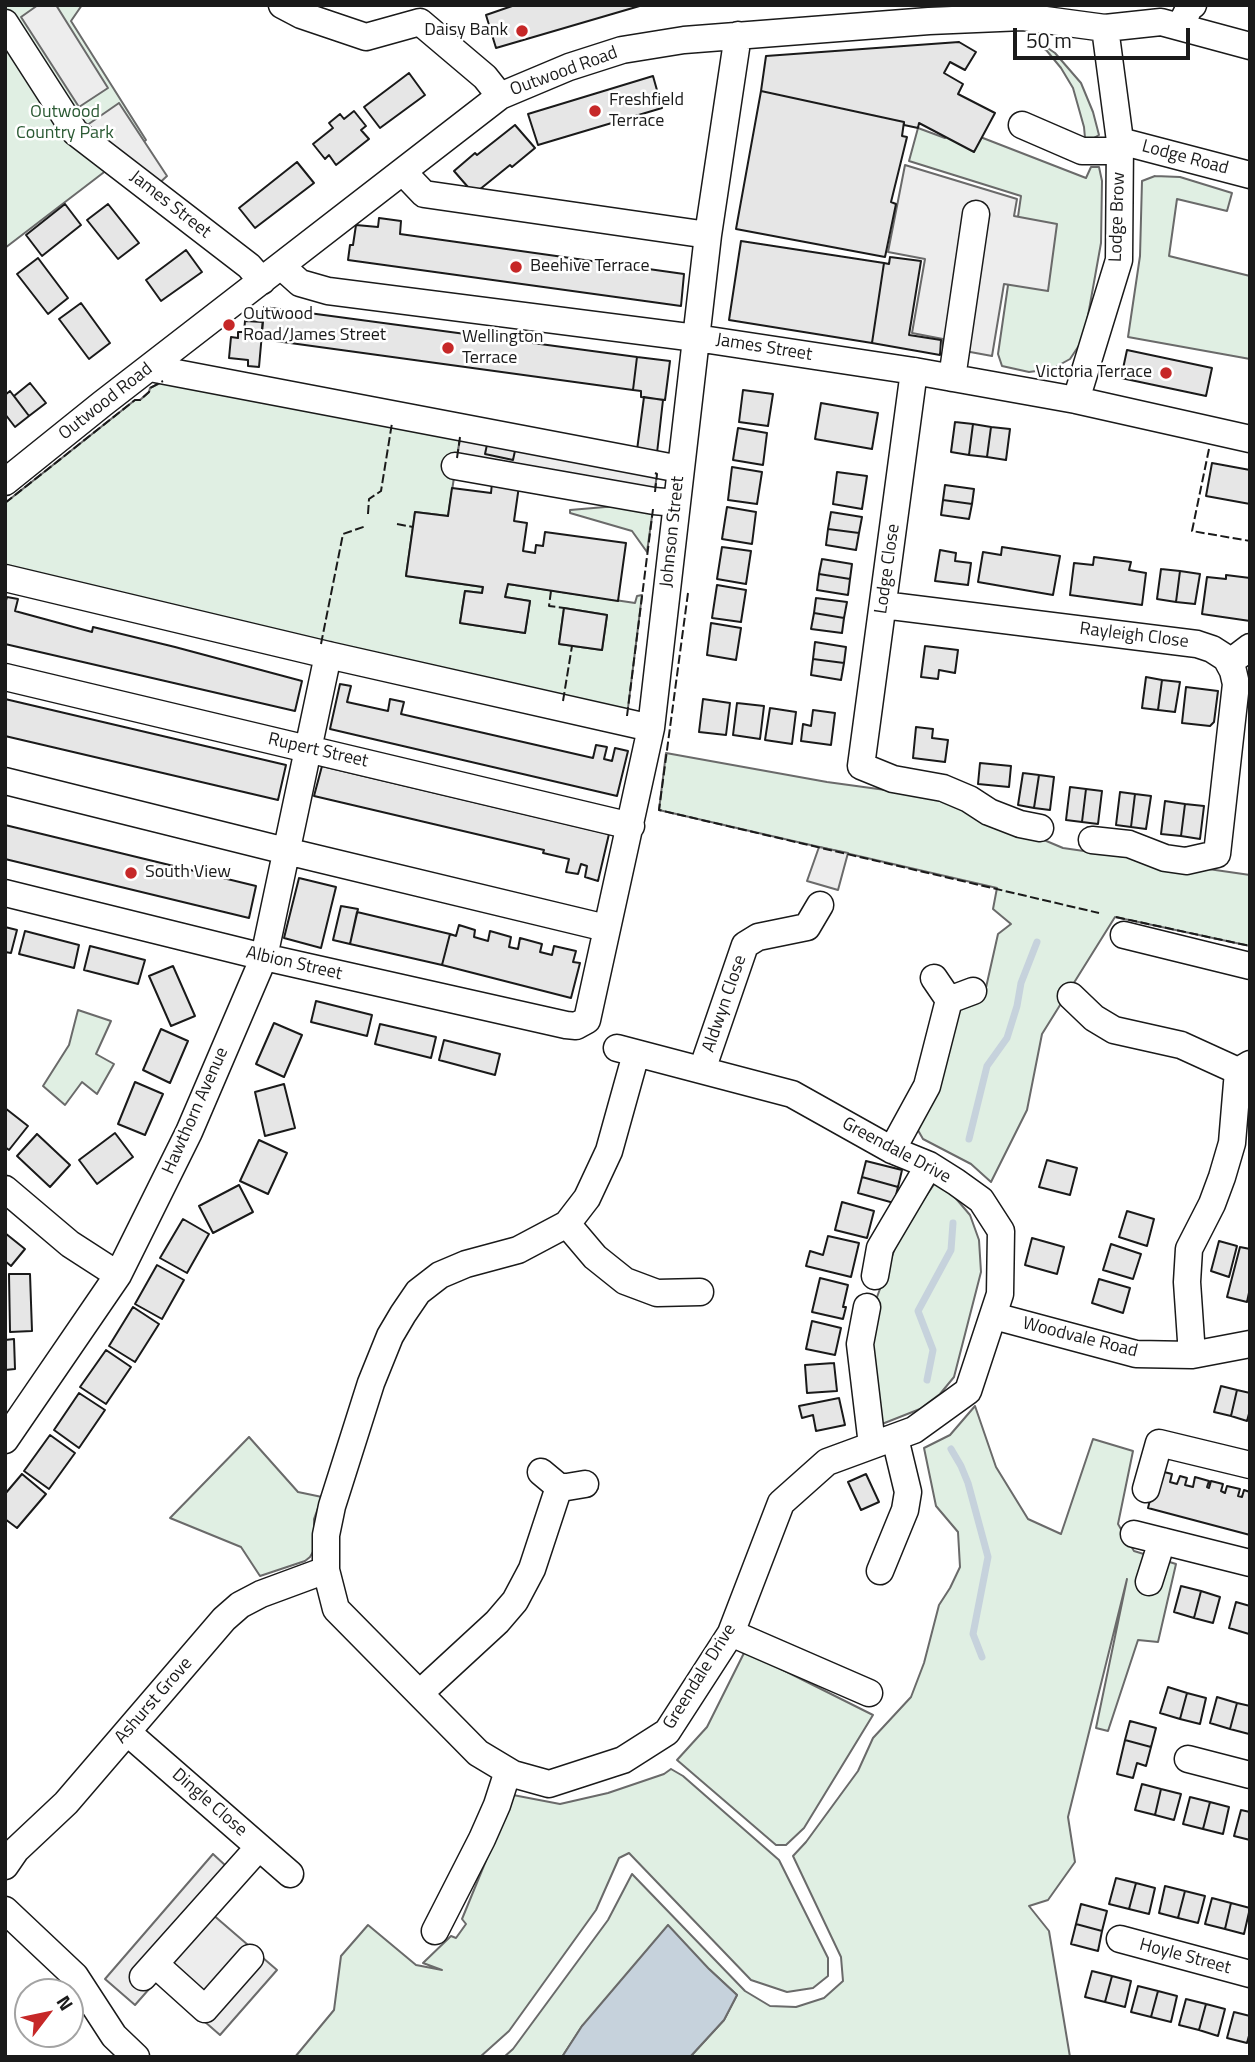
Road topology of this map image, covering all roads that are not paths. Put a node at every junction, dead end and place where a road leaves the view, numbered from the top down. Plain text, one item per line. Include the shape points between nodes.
1 (282, 5) edge
2 (425, 14) edge
3 (920, 14) edge
4 (1186, 16) edge
5 (5, 23) edge
6 (1105, 28) junction
7 (738, 35) junction
8 (1250, 46) edge
9 (500, 96) junction
10 (1022, 125) dead end
11 (1120, 146) junction
12 (403, 172) junction
13 (1250, 175) edge
14 (976, 214) dead end
15 (708, 235) junction
16 (271, 273) junction
17 (696, 338) junction
18 (150, 368) junction
19 (914, 371) junction
20 (952, 378) junction
21 (1076, 400) junction
22 (1250, 439) edge
23 (455, 466) dead end
24 (680, 469) junction
25 (5, 482) edge
26 (676, 503) junction
27 (5, 578) edge
28 (883, 606) junction
29 (328, 655) junction
30 (1239, 655) edge
31 (5, 677) edge
32 (651, 728) junction
33 (308, 748) junction
34 (5, 780) edge
35 (631, 826) junction
36 (1040, 828) dead end
37 (1092, 840) dead end
38 (286, 851) junction
39 (5, 893) edge
40 (820, 905) dead end
41 (606, 928) junction
42 (1124, 935) dead end
43 (264, 957) junction
44 (1250, 966) edge
45 (934, 978) dead end
46 (1071, 996) dead end
47 (584, 1023) joint
48 (1244, 1067) edge
49 (702, 1070) junction
50 (892, 1150) junction
51 (929, 1165) junction
52 (5, 1189) edge
53 (567, 1224) junction
54 (118, 1275) junction
55 (875, 1276) dead end
56 (685, 1300) dead end
57 (867, 1307) dead end
58 (994, 1316) junction
59 (1250, 1344) edge
60 (1192, 1355) junction
61 (5, 1440) edge
62 (883, 1442) junction
63 (1250, 1465) edge
64 (562, 1481) dead end
65 (1146, 1489) dead end
66 (1133, 1534) dead end
67 (1162, 1541) junction
68 (1250, 1563) edge
69 (326, 1570) junction
70 (880, 1571) dead end
71 (1149, 1581) dead end
72 (731, 1633) junction
73 (420, 1693) junction
74 (869, 1693) dead end
75 (127, 1732) junction
76 (1188, 1759) dead end
77 (508, 1771) junction
78 (1250, 1775) edge
79 (259, 1847) junction
80 (5, 1866) edge
81 (290, 1874) dead end
82 (5, 1910) edge
83 (435, 1931) dead end
84 (1120, 1939) dead end
85 (250, 1958) dead end
86 (1250, 1974) edge
87 (136, 2057) edge

1 - 2 street via 366,37
2 - 9 street
3 - 6 street, Outwood Road via 1023,17
3 - 7 street, Outwood Road
4 - 6 street, Outwood Road
4 - 8 street, Outwood Road
5 - 16 street, James Street via 75,132 249,265
6 - 11 street, Lodge Brow
7 - 9 street, Outwood Road via 622,50
7 - 15 street, Johnson Street
9 - 12 street, Outwood Road
10 - 11 street, Lodge Road via 1082,151
11 - 13 street, Lodge Road
11 - 21 street, Lodge Brow via 1119,260
12 - 15 street via 424,194
12 - 16 street, Outwood Road
14 - 20 street
15 - 17 street, Johnson Street
16 - 17 street, James Street via 328,291
16 - 18 street, Outwood Road
17 - 19 street, James Street
17 - 24 street, Johnson Street
18 - 24 street
18 - 25 street, Outwood Road
19 - 20 street, James Street
19 - 28 street, Lodge Close
20 - 21 street, James Street
21 - 22 street, James Street
23 - 26 street
24 - 26 street, Johnson Street
26 - 32 street, Johnson Street
27 - 29 street
28 - 30 street, Rayleigh Close via 1197,644 1226,658
28 - 36 street, Lodge Close via 861,766 893,779 943,788 989,812
29 - 32 street
29 - 33 street, Hawthorn Avenue
30 - 37 street, Rayleigh Close via 1233,671 1236,684 1217,854 1186,862 1129,844
31 - 33 street, Rupert Street
32 - 35 street, Johnson Street
33 - 35 street, Rupert Street
33 - 38 street, Hawthorn Avenue
34 - 38 street
35 - 41 street, Johnson Street
38 - 41 street
38 - 43 street, Hawthorn Avenue
39 - 43 street, Albion Street
40 - 49 street, Aldwyn Close via 807,927 758,937 744,931 745,945
41 - 47 street, Johnson Street
42 - 44 street
43 - 47 street, Albion Street via 566,1025
43 - 54 street, Hawthorn Avenue via 189,1132
45 - 50 street via 961,995 927,1086
46 - 48 street via 1114,1030 1181,1045
48 - 60 street via 1232,1143 1215,1195 1189,1249
49 - 50 street, Greendale Drive via 792,1094
49 - 53 street, Greendale Drive via 626,1051 609,1151 587,1198
50 - 51 street, Greendale Drive
51 - 55 street via 880,1248
51 - 58 street, Greendale Drive via 981,1200 1000,1231 1000,1294
52 - 54 street via 70,1244
53 - 56 street via 625,1281
53 - 69 street, Greendale Drive via 518,1250 440,1275 418,1292 402,1314 372,1383 332,1506
54 - 61 street, Hawthorn Avenue
57 - 62 street via 860,1344
58 - 60 street, Woodvale Road via 1136,1354
58 - 62 street, Greendale Drive via 968,1391 914,1430
59 - 60 street, Woodvale Road
62 - 70 street via 908,1492
62 - 72 street, Greendale Drive via 827,1462 781,1503
63 - 65 street via 1158,1443
64 - 73 street via 516,1601
66 - 67 street
67 - 68 street
67 - 71 street
69 - 73 street, Greendale Drive via 336,1609
69 - 75 street, Ashurst Grove via 240,1605
72 - 74 street
72 - 77 street, Greendale Drive via 667,1732 624,1760 549,1784
73 - 77 street, Greendale Drive via 478,1753
75 - 79 street, Dingle Close
75 - 80 street, Ashurst Grove
76 - 78 street
77 - 83 street via 482,1839
79 - 81 street, Dingle Close
79 - 85 street via 149,1971 205,2009
82 - 87 street via 75,1976 114,2036
84 - 86 street, Hoyle Street

